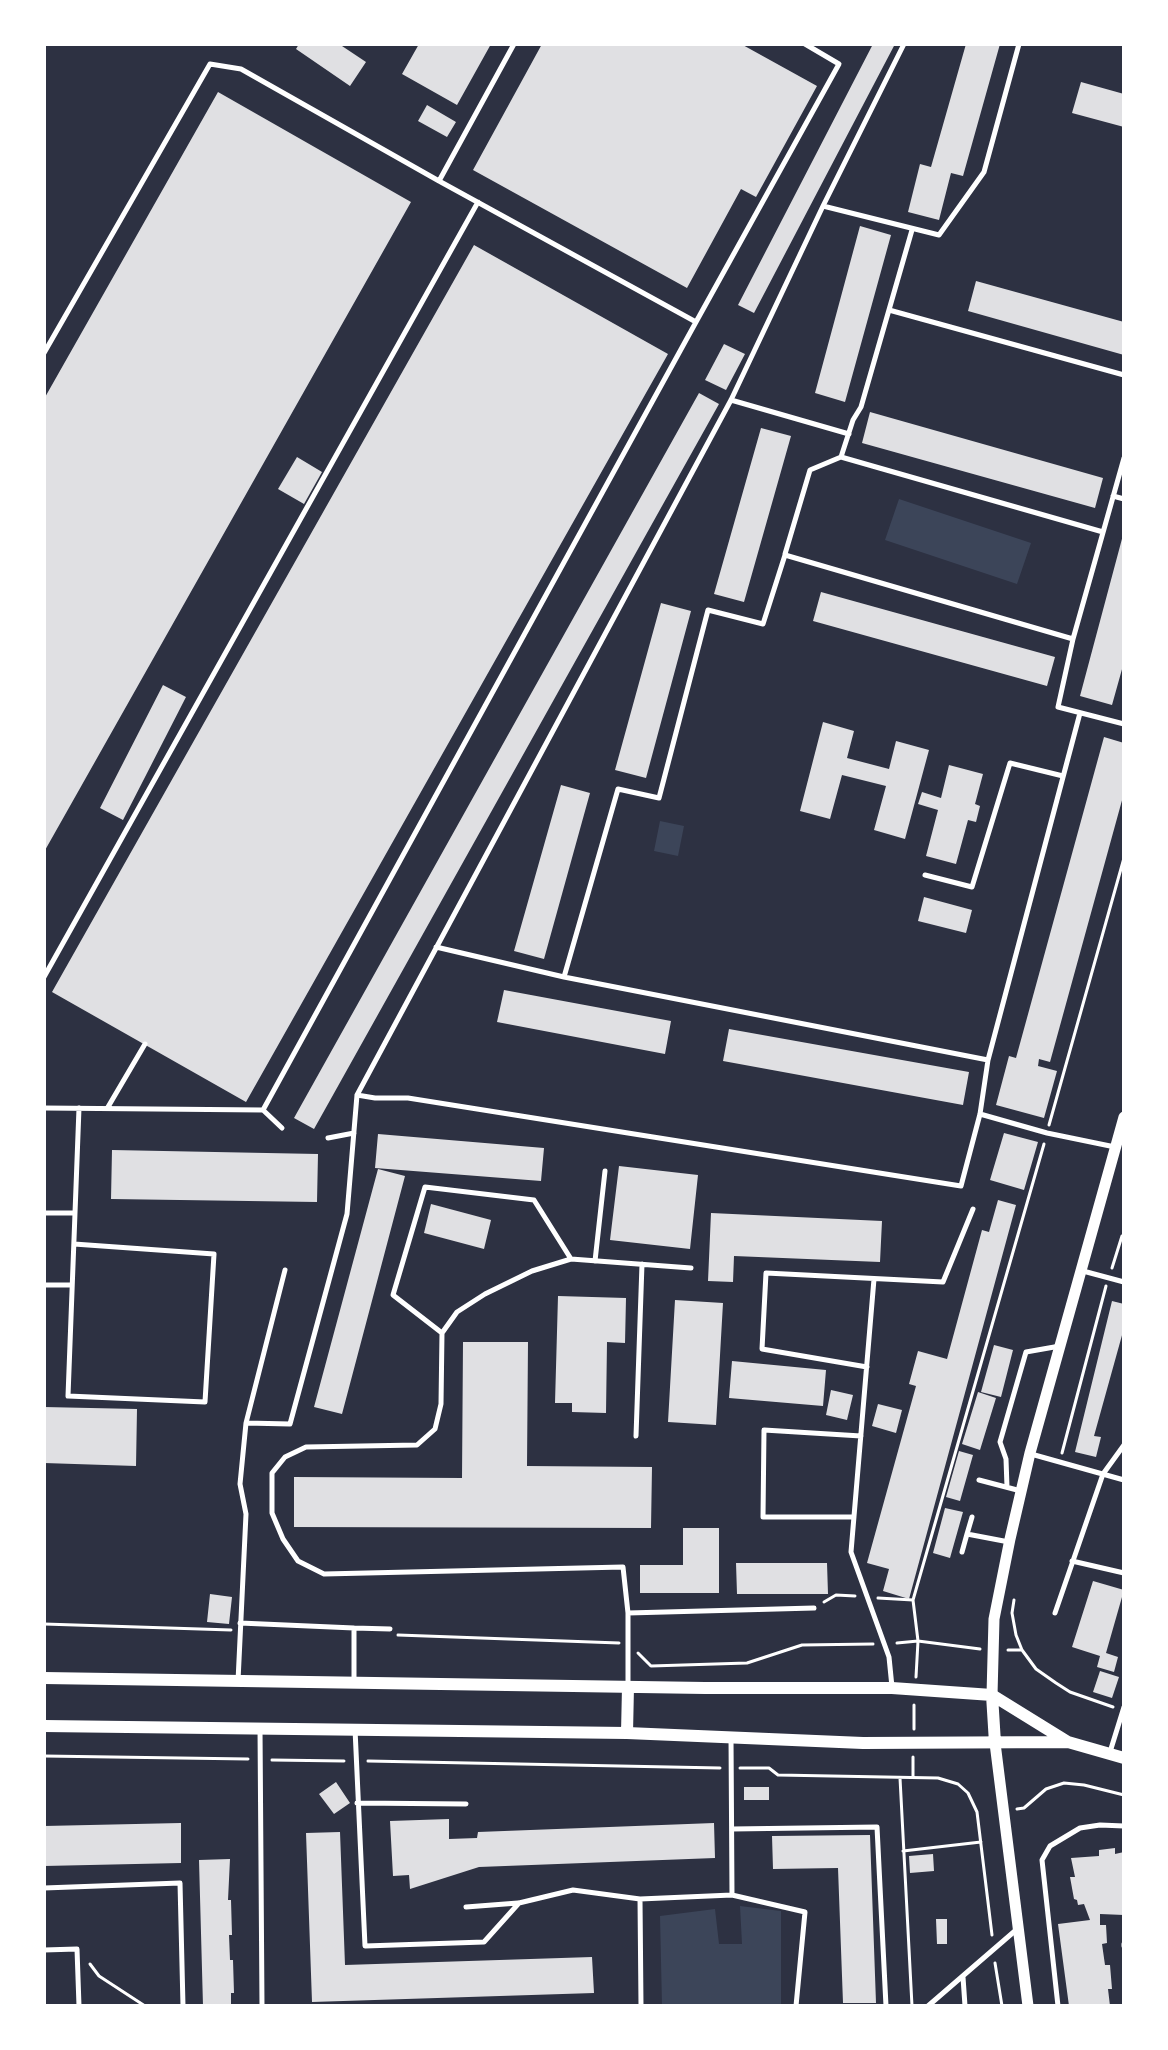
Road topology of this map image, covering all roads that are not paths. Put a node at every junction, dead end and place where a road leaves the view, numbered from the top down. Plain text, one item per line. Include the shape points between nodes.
1 (514, 44) edge
2 (807, 44) edge
3 (904, 44) edge
4 (1019, 44) edge
5 (439, 181) junction
6 (478, 202) junction
7 (823, 206) junction
8 (912, 230) junction
9 (889, 310) junction
10 (696, 322) junction
11 (44, 353) edge
12 (1124, 375) edge
13 (731, 400) junction
14 (849, 434) junction
15 (841, 457) junction
16 (1124, 458) edge
17 (1113, 496) junction
18 (1124, 499) edge
19 (1103, 532) junction
20 (785, 555) junction
21 (1073, 639) junction
22 (1080, 713) junction
23 (1124, 724) edge
24 (1063, 776) junction
25 (925, 875) dead end
26 (436, 947) junction
27 (44, 977) edge
28 (564, 977) junction
29 (145, 1044) dead end
30 (988, 1060) junction
31 (357, 1095) junction
32 (44, 1108) edge
33 (79, 1108) junction
34 (108, 1108) junction
35 (263, 1110) junction
36 (980, 1114) junction
37 (1124, 1117) edge
38 (282, 1128) dead end
39 (354, 1133) junction
40 (328, 1138) dead end
41 (1116, 1147) junction
42 (605, 1171) dead end
43 (973, 1209) dead end
44 (44, 1213) edge
45 (75, 1213) junction
46 (74, 1244) junction
47 (571, 1259) junction
48 (595, 1261) junction
49 (642, 1264) junction
50 (691, 1268) dead end
51 (285, 1270) dead end
52 (1082, 1271) junction
53 (874, 1279) junction
54 (1124, 1282) edge
55 (44, 1285) edge
56 (72, 1285) junction
57 (442, 1333) junction
58 (1061, 1346) junction
59 (867, 1367) junction
60 (246, 1423) junction
61 (636, 1436) dead end
62 (861, 1436) junction
63 (1124, 1445) edge
64 (1030, 1453) junction
65 (1103, 1474) junction
66 (979, 1480) dead end
67 (1124, 1480) edge
68 (1007, 1487) junction
69 (1021, 1491) junction
70 (854, 1517) junction
71 (972, 1517) dead end
72 (967, 1534) junction
73 (1010, 1542) junction
74 (962, 1552) dead end
75 (1072, 1561) junction
76 (1124, 1573) edge
77 (814, 1608) dead end
78 (628, 1613) junction
79 (1055, 1613) dead end
80 (240, 1623) junction
81 (354, 1628) junction
82 (390, 1629) dead end
83 (44, 1678) edge
84 (237, 1682) junction
85 (354, 1683) junction
86 (628, 1687) junction
87 (892, 1688) junction
88 (992, 1695) junction
89 (1124, 1707) edge
90 (44, 1726) edge
91 (260, 1727) junction
92 (355, 1728) junction
93 (627, 1733) junction
94 (731, 1737) junction
95 (1068, 1742) junction
96 (995, 1743) junction
97 (1109, 1754) junction
98 (1124, 1758) edge
99 (357, 1803) junction
100 (466, 1804) dead end
101 (1124, 1826) edge
102 (732, 1829) junction
103 (44, 1888) edge
104 (732, 1895) junction
105 (640, 1899) junction
106 (519, 1903) junction
107 (466, 1907) dead end
108 (1017, 1929) junction
109 (44, 1950) edge
110 (963, 1976) junction
111 (79, 2006) edge
112 (183, 2006) edge
113 (262, 2006) edge
114 (641, 2006) edge
115 (796, 2006) edge
116 (886, 2006) edge
117 (928, 2006) edge
118 (965, 2006) edge
119 (1028, 2006) edge
120 (1058, 2006) edge

1 - 5 lane
2 - 10 lane via 839,64
3 - 7 lane
4 - 8 lane via 984,172 939,235
5 - 6 lane
5 - 11 lane via 241,69 210,64
6 - 10 lane
6 - 27 lane
7 - 8 lane
7 - 13 lane
8 - 9 lane
9 - 12 lane
9 - 14 lane
10 - 35 lane
13 - 14 lane
13 - 26 lane
14 - 15 lane
15 - 19 lane
15 - 20 lane via 810,470
16 - 17 lane
17 - 18 lane
17 - 19 lane
19 - 21 lane
20 - 21 lane
20 - 28 lane via 763,624 708,610 659,798 618,789
21 - 22 lane via 1058,707
22 - 23 lane
22 - 24 lane
24 - 25 lane via 1010,763 972,887
24 - 30 lane
26 - 28 lane
26 - 31 lane
28 - 30 lane
29 - 34 lane
30 - 36 lane
31 - 36 lane via 408,1098 961,1186
31 - 39 lane
32 - 33 lane
33 - 34 lane
33 - 45 lane
34 - 35 lane
35 - 38 lane
36 - 41 lane
37 - 41 street
39 - 40 lane
39 - 60 lane via 347,1214 290,1424
41 - 52 street
42 - 48 lane
43 - 53 lane via 943,1282
44 - 45 lane
45 - 46 lane
46 - 56 lane
46 - 56 lane via 214,1254 205,1402 68,1396
47 - 48 lane
47 - 57 lane via 485,1294 457,1312
47 - 57 lane via 534,1200 425,1187 393,1295
48 - 49 lane
49 - 50 lane
49 - 61 lane
51 - 60 lane
52 - 54 lane
52 - 58 street
53 - 59 lane
53 - 59 lane via 766,1273 762,1349
55 - 56 lane
57 - 78 lane via 441,1404 435,1429 417,1445 306,1447 285,1457 272,1473 272,1513 283,1539 298,1561 324,1574 623,1567
58 - 64 street
58 - 68 lane via 1026,1352 1000,1442
59 - 62 lane
60 - 80 lane via 240,1484 246,1514
62 - 70 lane
62 - 70 lane via 764,1430 763,1517
63 - 65 lane
64 - 65 lane
64 - 69 street
65 - 67 lane
65 - 75 lane
66 - 68 lane
68 - 69 lane
69 - 73 street
70 - 87 lane via 851,1552 889,1657
71 - 72 lane
72 - 73 lane
72 - 74 lane
73 - 88 street via 994,1619
75 - 76 lane
75 - 79 lane
77 - 78 lane
78 - 86 lane
80 - 81 lane
80 - 84 lane
81 - 82 lane
81 - 85 lane
83 - 84 main road
84 - 85 main road
85 - 86 main road
86 - 87 main road
86 - 93 main road
87 - 88 main road
88 - 95 main road
88 - 96 main road
89 - 97 lane
90 - 91 main road
91 - 92 main road
91 - 113 lane
92 - 93 main road
92 - 99 lane
93 - 94 main road
94 - 96 main road
94 - 102 lane
95 - 96 main road
95 - 97 main road
96 - 108 street
97 - 98 main road
99 - 100 lane
99 - 106 lane via 365,1946 484,1942
101 - 120 lane via 1080,1828 1050,1846 1042,1860
102 - 104 lane
102 - 116 lane via 877,1827
103 - 112 lane via 180,1883
104 - 105 lane
104 - 115 lane via 805,1912
105 - 106 lane via 573,1890
105 - 114 lane
106 - 107 lane
108 - 110 lane
108 - 119 street
109 - 111 lane via 77,1949
110 - 117 lane
110 - 118 lane

